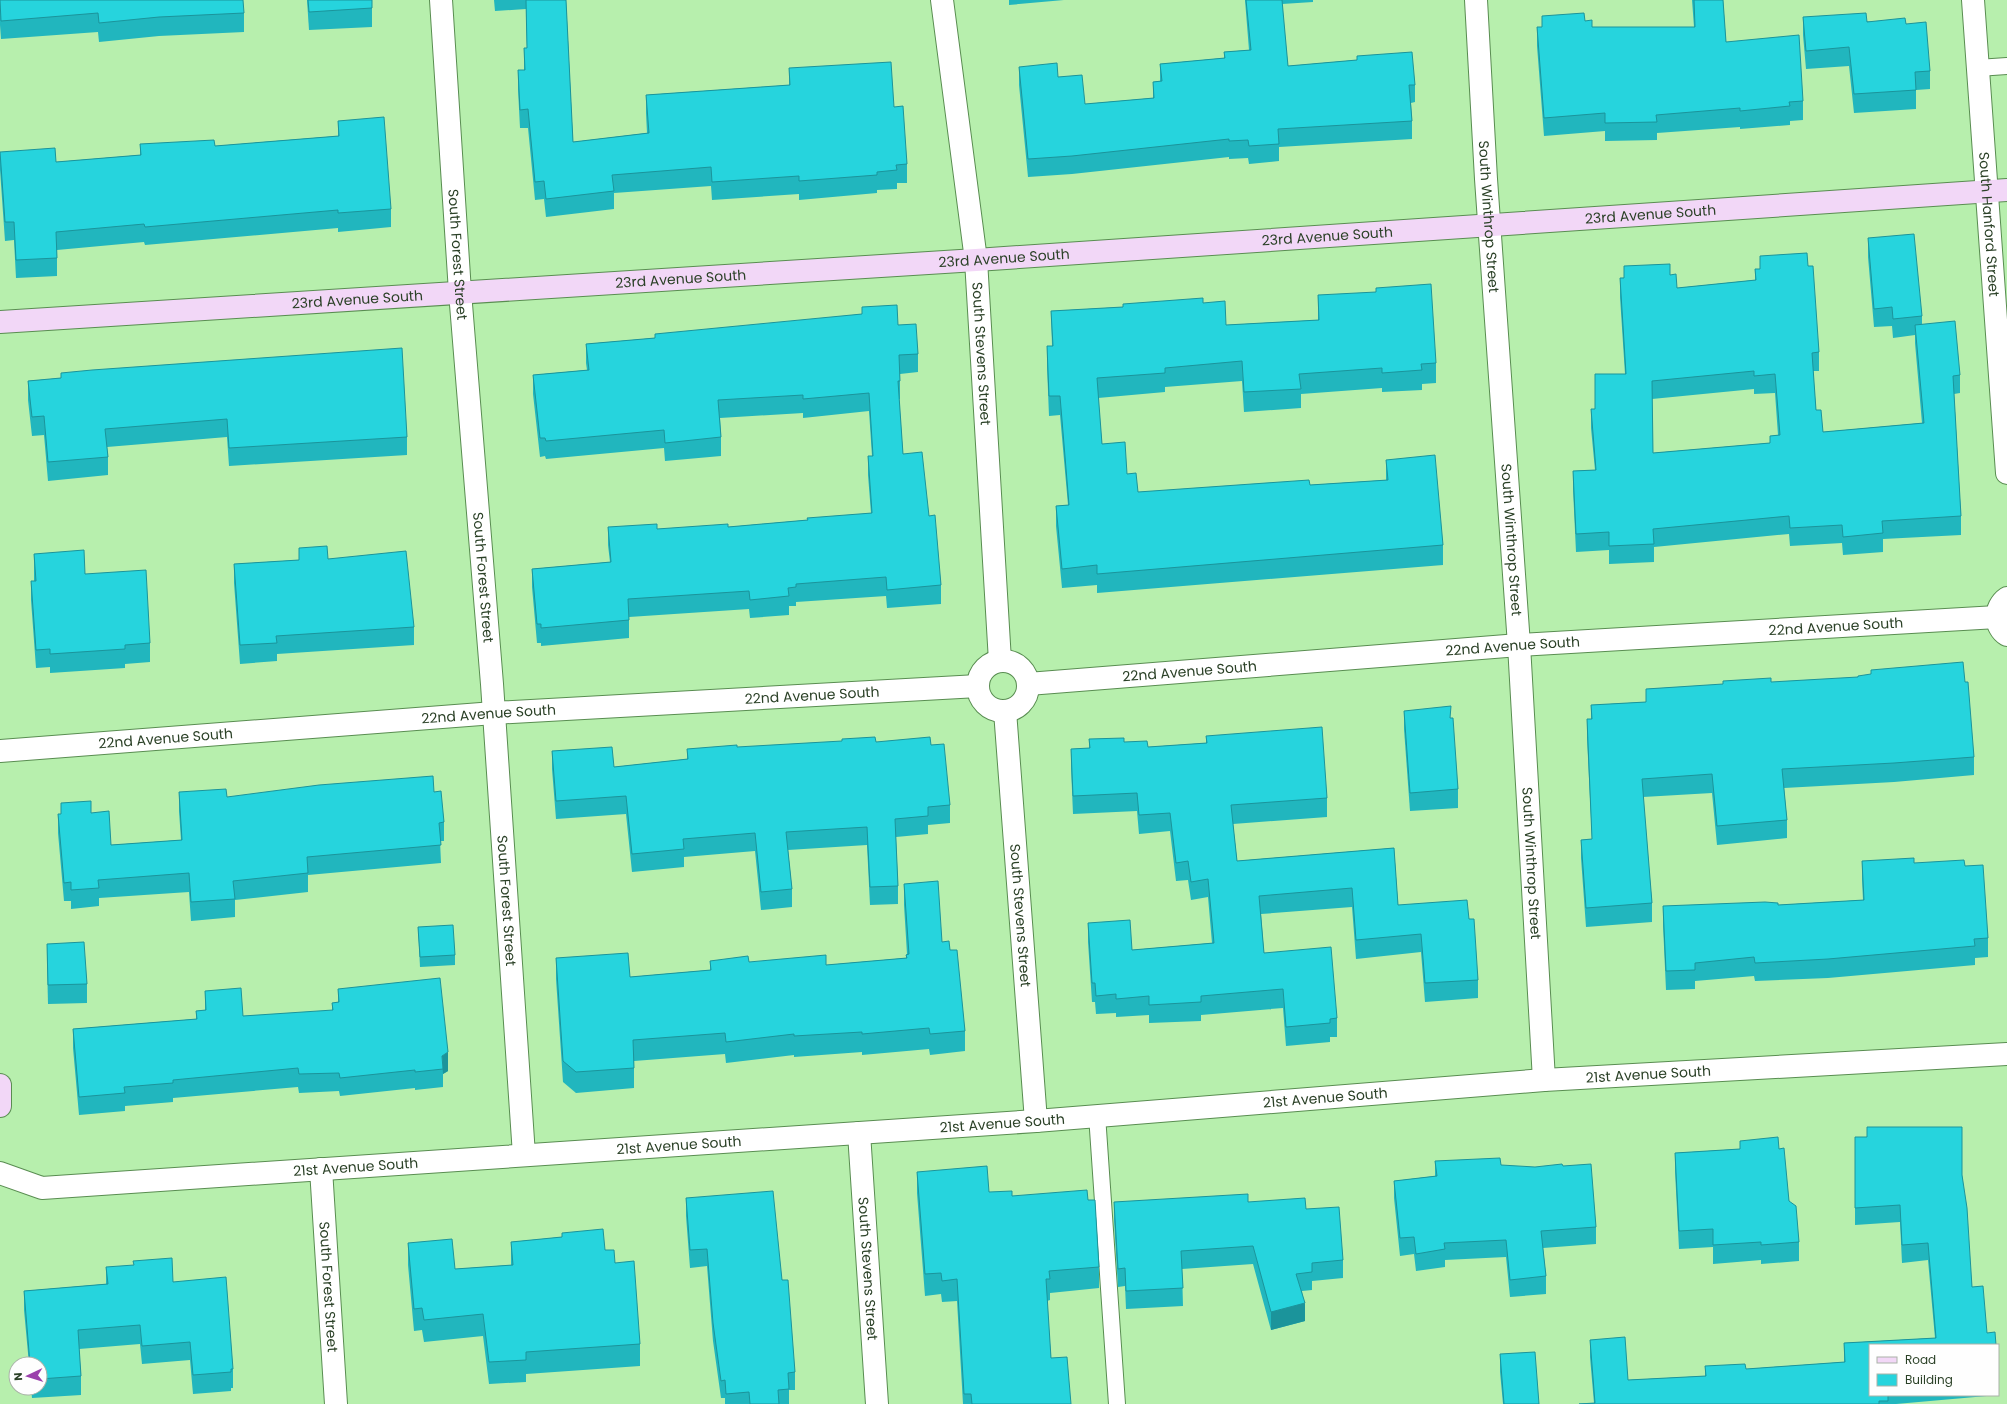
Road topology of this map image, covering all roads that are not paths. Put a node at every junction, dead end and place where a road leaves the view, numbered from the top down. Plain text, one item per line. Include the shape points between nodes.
1 (441, 0) edge
2 (942, 0) edge
3 (1476, 0) edge
4 (1973, 0) edge
5 (2007, 66) edge
6 (1978, 68) junction
7 (1997, 191) edge
8 (1489, 224) junction
9 (976, 260) junction
10 (460, 292) junction
11 (0, 322) edge
12 (2007, 473) edge
13 (2004, 617) edge
14 (1520, 646) junction
15 (1000, 661) junction
16 (1028, 684) junction
17 (978, 686) junction
18 (1004, 711) junction
19 (494, 713) junction
20 (0, 751) edge
21 (2007, 1054) edge
22 (1544, 1080) junction
23 (0, 1084) edge
24 (0, 1106) edge
25 (1096, 1115) junction
26 (1036, 1121) junction
27 (859, 1133) junction
28 (524, 1155) junction
29 (321, 1169) junction
30 (0, 1174) edge
31 (336, 1404) edge
32 (877, 1404) edge
33 (1117, 1404) edge

1 - 10 street, South Forest Street
2 - 9 street, South Stevens Street
3 - 8 street, South Winthrop Street
4 - 6 street, South Hanford Street
5 - 6 lane
6 - 7 street, South Hanford Street
7 - 8 street, 23rd Avenue South
7 - 12 street, South Hanford Street
8 - 9 street, 23rd Avenue South
8 - 14 street, South Winthrop Street
9 - 10 street, 23rd Avenue South
9 - 15 street, South Stevens Street
10 - 11 street, 23rd Avenue South
10 - 19 street, South Forest Street
13 - 14 street, 22nd Avenue South
14 - 16 street, 22nd Avenue South
14 - 22 street, South Winthrop Street
15 - 16 street via 1019,666
15 - 17 street via 986,666 981,673
16 - 18 street via 1022,702
17 - 18 street via 980,698 985,705
17 - 19 street, 22nd Avenue South
18 - 26 street, South Stevens Street
19 - 20 street, 22nd Avenue South
19 - 28 street, South Forest Street
21 - 22 street, 21st Avenue South
22 - 25 street, 21st Avenue South
23 - 24 street
25 - 26 street, 21st Avenue South
25 - 33 lane
26 - 27 street, 21st Avenue South
27 - 28 street, 21st Avenue South
27 - 32 street, South Stevens Street
28 - 29 street, 21st Avenue South
29 - 30 street, 21st Avenue South via 42,1188
29 - 31 street, South Forest Street

